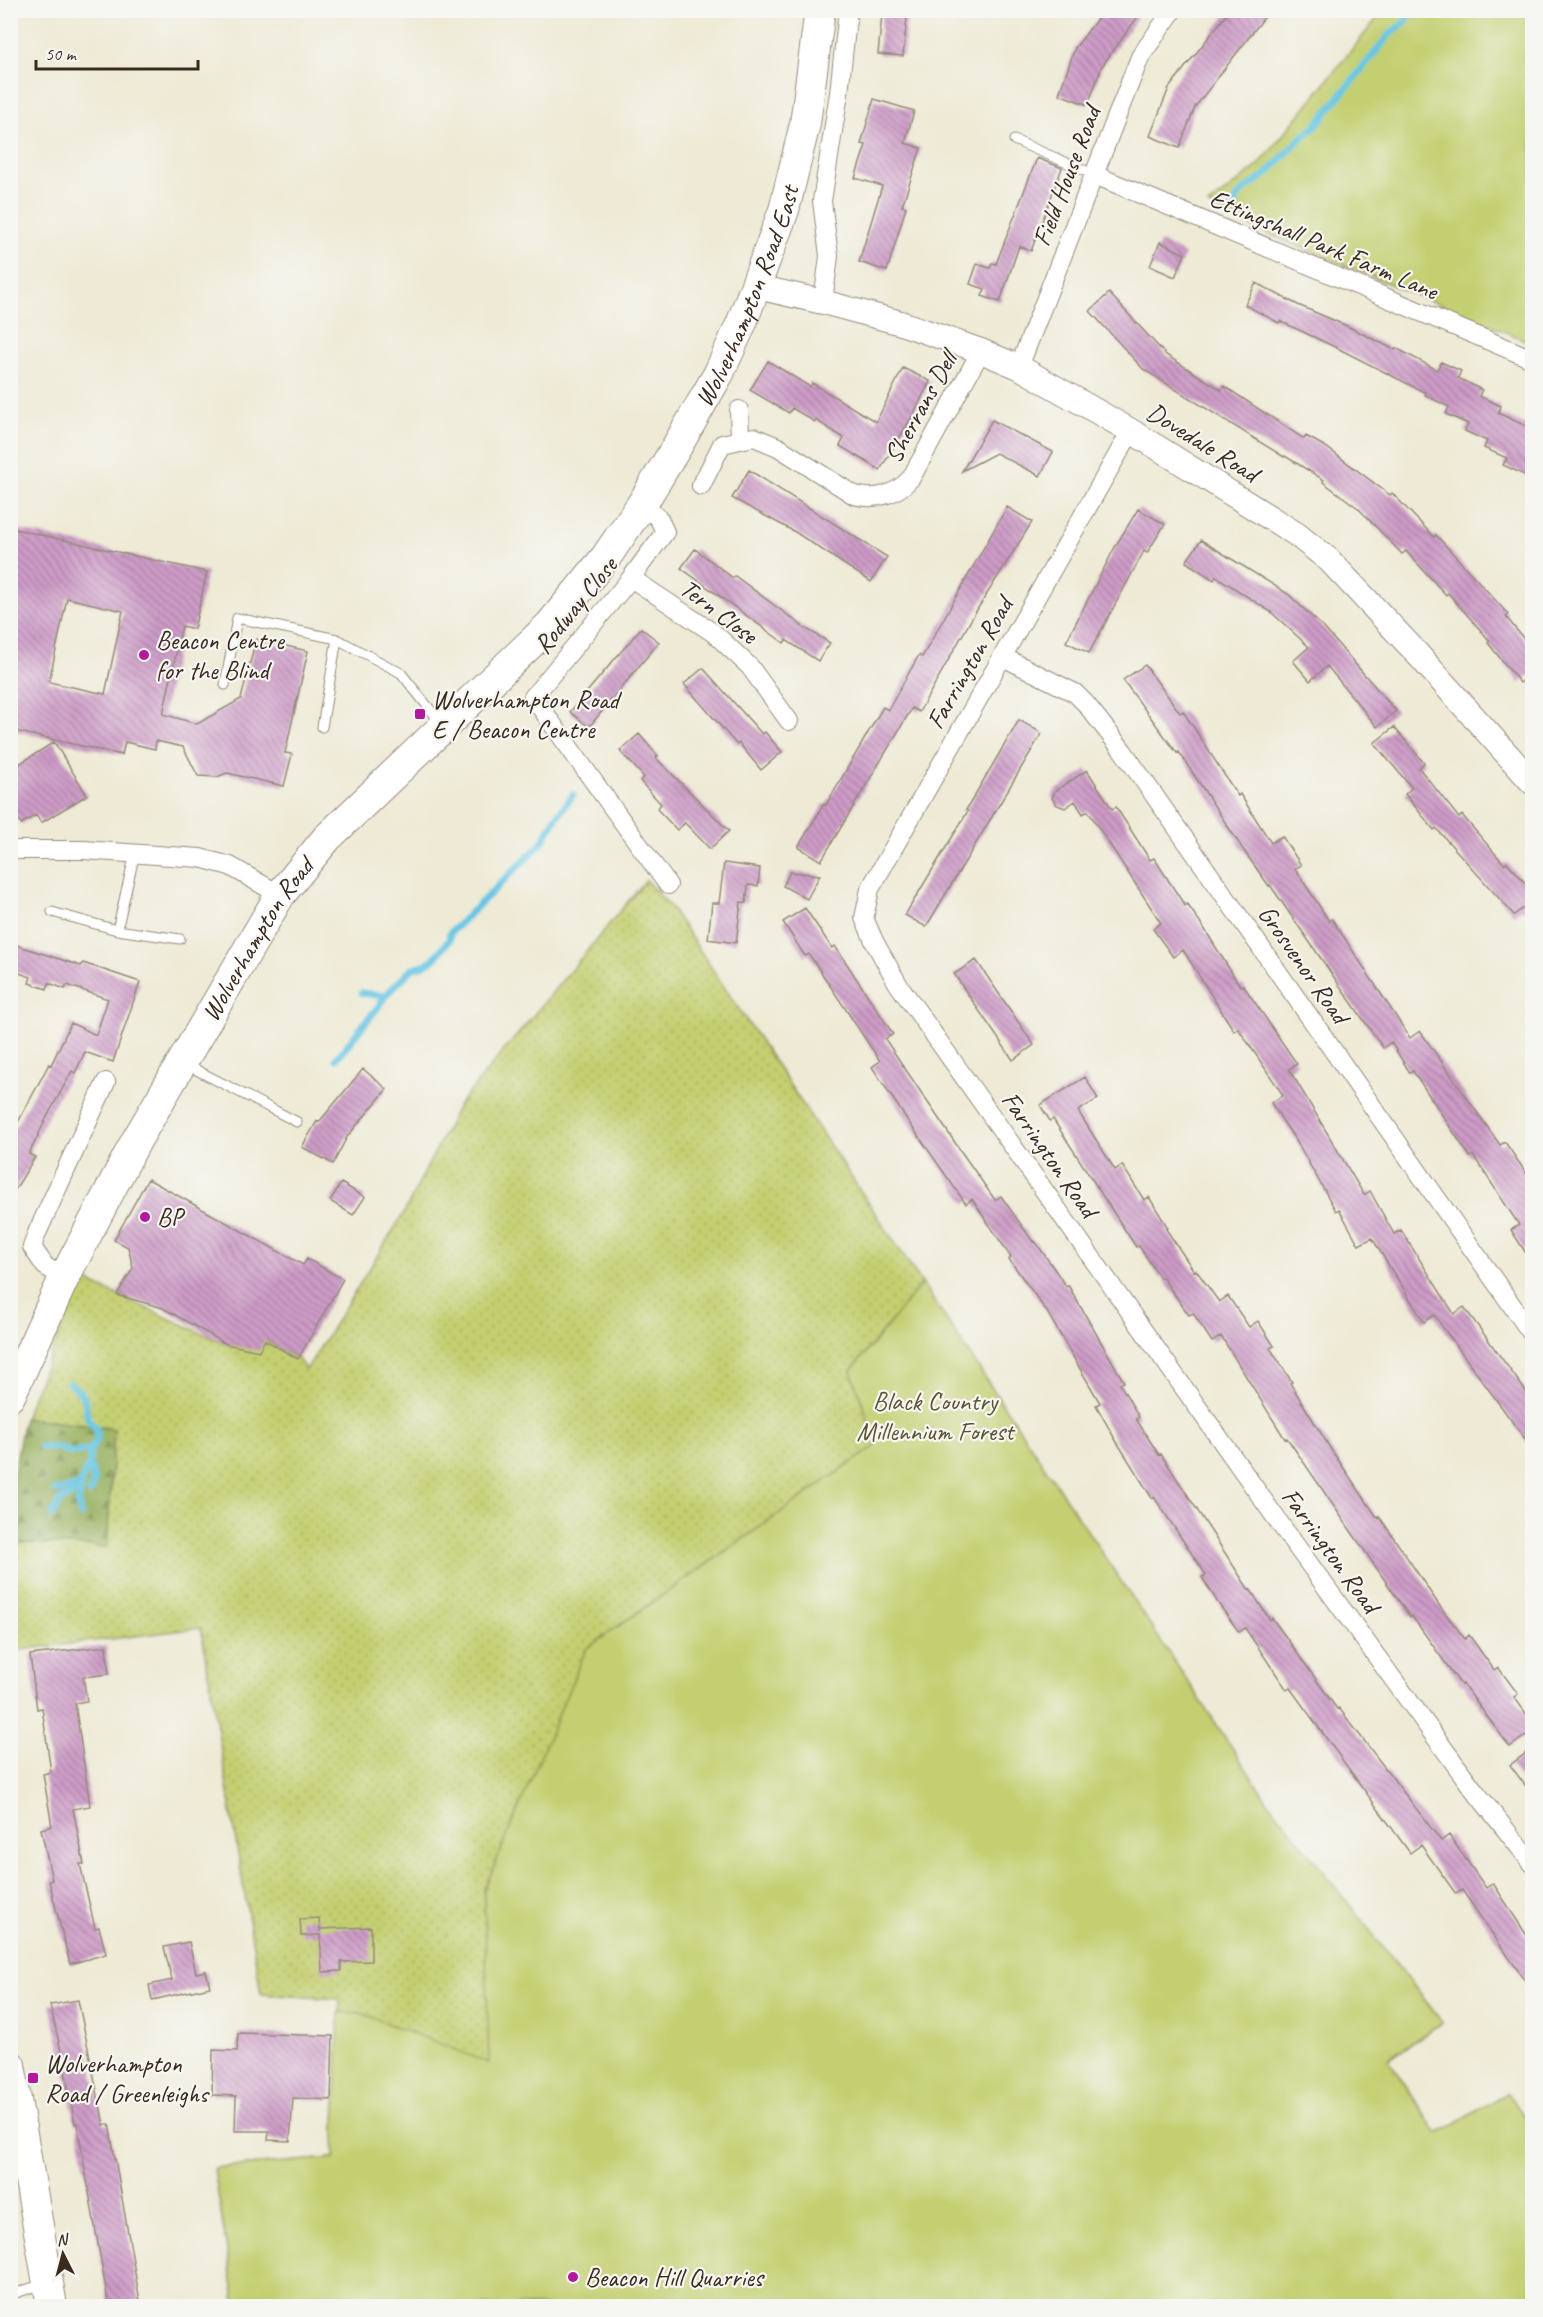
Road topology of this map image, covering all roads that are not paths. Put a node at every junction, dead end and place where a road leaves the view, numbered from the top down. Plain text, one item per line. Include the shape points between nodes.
1 (820, 10) edge
2 (848, 10) edge
3 (1173, 10) edge
4 (1014, 140) dead end
5 (1095, 175) junction
6 (757, 287) junction
7 (823, 302) junction
8 (981, 351) junction
9 (1533, 359) edge
10 (1018, 367) junction
11 (739, 410) dead end
12 (1131, 431) junction
13 (740, 439) junction
14 (701, 486) dead end
15 (642, 504) junction
16 (606, 556) joint
17 (631, 578) junction
18 (337, 639) junction
19 (1003, 657) junction
20 (225, 685) dead end
21 (789, 721) dead end
22 (321, 727) dead end
23 (444, 728) junction
24 (1532, 781) edge
25 (10, 850) edge
26 (135, 853) junction
27 (668, 885) dead end
28 (280, 895) junction
29 (52, 912) dead end
30 (117, 930) junction
31 (180, 939) dead end
32 (182, 1062) junction
33 (106, 1082) dead end
34 (297, 1122) dead end
35 (64, 1278) junction
36 (1533, 1334) edge
37 (10, 1395) edge
38 (1533, 1863) edge
39 (10, 2065) edge
40 (50, 2294) edge
41 (10, 2295) edge

1 - 6 main road, Wolverhampton Road East via 796,167
2 - 7 street, Wolverhampton Road East via 822,201 829,256
3 - 5 street, Field House Road via 1140,57
4 - 5 lane
5 - 9 street, Ettingshall Park Farm Lane
5 - 10 street, Field House Road
6 - 7 street, Dovedale Road
6 - 15 main road, Wolverhampton Road East via 719,373
7 - 8 street, Dovedale Road via 901,323
8 - 10 street, Dovedale Road
8 - 13 street, Sherrans Dell via 911,478 892,493 864,498 854,495 778,447 754,437
10 - 12 street, Dovedale Road
11 - 13 street
12 - 19 street, Farrington Road
12 - 24 street, Dovedale Road via 1296,534 1329,560
13 - 14 street via 722,444
15 - 16 main road, Wolverhampton Road East
15 - 17 street, Rodway Close via 665,532
16 - 23 main road, Wolverhampton Road via 550,625
17 - 21 street, Tern Close via 714,634 750,667
17 - 27 street, Rodway Close via 533,697
18 - 20 lane via 237,618
18 - 22 lane
18 - 23 lane via 401,673
19 - 36 street, Grosvenor Road via 1075,693 1123,751
19 - 38 street, Farrington Road via 870,889 864,918 898,984 1282,1528 1471,1786
23 - 28 main road, Wolverhampton Road via 327,838
25 - 26 street
26 - 28 street via 200,858 230,866
26 - 30 lane
28 - 32 main road, Wolverhampton Road
29 - 30 lane
30 - 31 lane
32 - 34 lane
32 - 35 main road, Wolverhampton Road
33 - 35 street via 32,1247 45,1266
35 - 37 main road, Wolverhampton Road
39 - 40 main road
40 - 41 lane

